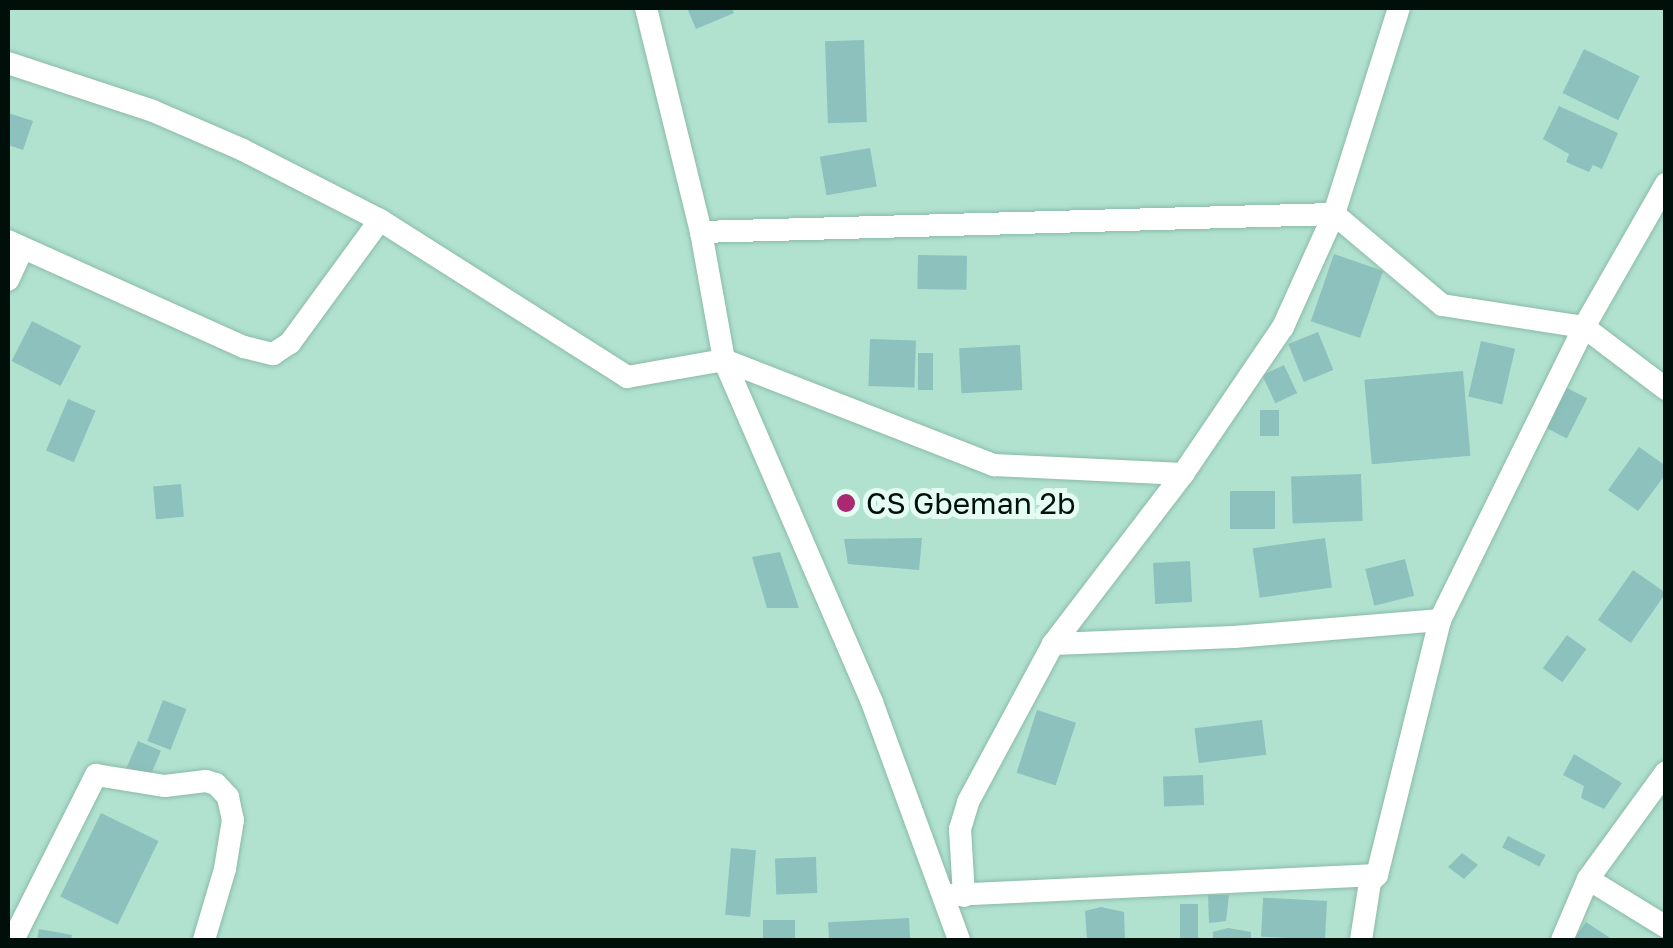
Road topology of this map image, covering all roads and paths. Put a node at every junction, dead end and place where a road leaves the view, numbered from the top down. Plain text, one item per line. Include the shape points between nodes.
1 (646, 8) edge
2 (1399, 8) edge
3 (8, 64) edge
4 (1665, 185) edge
5 (1334, 214) junction
6 (380, 220) junction
7 (701, 232) junction
8 (15, 245) edge
9 (8, 280) edge
10 (1584, 327) junction
11 (724, 360) junction
12 (1666, 390) edge
13 (1183, 474) junction
14 (1440, 620) junction
15 (1053, 644) junction
16 (1666, 772) edge
17 (1376, 876) junction
18 (1588, 879) junction
19 (954, 895) junction
20 (1666, 927) edge
21 (13, 940) edge
22 (204, 940) edge
23 (960, 940) edge
24 (1361, 940) edge
25 (1562, 940) edge

1 - 7 street
2 - 5 street
3 - 6 street via 152,111
4 - 10 street
5 - 7 street
5 - 10 street via 1442,305
5 - 13 street via 1283,327
6 - 8 street via 290,343 273,354
6 - 11 street via 627,377
7 - 11 street
8 - 9 street
10 - 12 street
10 - 14 street
11 - 13 street via 994,465
11 - 19 street
13 - 15 street
14 - 15 street
14 - 17 street
15 - 19 street via 968,802
16 - 18 street
17 - 19 street
17 - 24 street
18 - 20 street
18 - 25 street
19 - 23 street
21 - 22 street via 96,775 113,775 164,786 206,781 228,797 233,820 225,869

